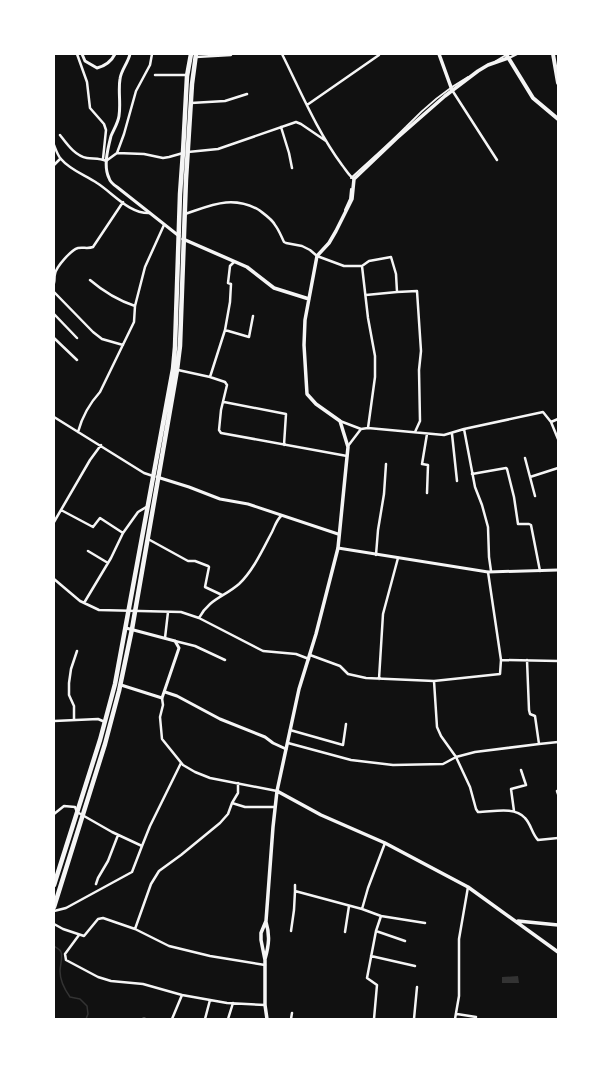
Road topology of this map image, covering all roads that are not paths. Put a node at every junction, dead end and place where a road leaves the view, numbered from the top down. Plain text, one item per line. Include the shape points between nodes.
1 (77, 54) edge
2 (82, 54) edge
3 (115, 54) edge
4 (130, 54) edge
5 (153, 54) edge
6 (282, 54) edge
7 (379, 54) edge
8 (439, 54) edge
9 (517, 54) edge
10 (553, 54) edge
11 (194, 55) edge
12 (231, 55) dead end
13 (507, 56) edge
14 (155, 75) dead end
15 (187, 76) junction
16 (558, 83) edge
17 (452, 89) junction
18 (247, 94) dead end
19 (191, 103) junction
20 (307, 105) junction
21 (558, 119) edge
22 (281, 128) junction
23 (60, 135) dead end
24 (326, 141) junction
25 (54, 145) edge
26 (185, 152) junction
27 (117, 154) junction
28 (60, 159) junction
29 (104, 160) junction
30 (497, 160) dead end
31 (54, 165) edge
32 (292, 168) dead end
33 (353, 179) junction
34 (123, 202) junction
35 (150, 213) junction
36 (184, 215) junction
37 (164, 226) junction
38 (178, 235) junction
39 (183, 239) junction
40 (322, 248) dead end
41 (317, 256) junction
42 (234, 262) junction
43 (362, 266) junction
44 (56, 268) edge
45 (90, 280) dead end
46 (54, 283) edge
47 (54, 292) edge
48 (397, 292) junction
49 (366, 295) junction
50 (309, 299) junction
51 (135, 306) junction
52 (54, 314) edge
53 (253, 316) dead end
54 (225, 330) junction
55 (54, 338) edge
56 (77, 338) dead end
57 (123, 345) junction
58 (77, 360) dead end
59 (177, 370) junction
60 (210, 377) junction
61 (224, 402) junction
62 (54, 417) edge
63 (558, 419) edge
64 (340, 421) junction
65 (551, 422) junction
66 (368, 428) junction
67 (361, 429) junction
68 (464, 429) junction
69 (78, 432) junction
70 (415, 432) junction
71 (427, 434) junction
72 (452, 434) junction
73 (558, 439) edge
74 (101, 445) junction
75 (284, 445) junction
76 (348, 447) junction
77 (347, 456) junction
78 (525, 458) dead end
79 (386, 464) dead end
80 (558, 468) edge
81 (472, 474) junction
82 (153, 476) junction
83 (530, 477) junction
84 (159, 478) junction
85 (457, 481) dead end
86 (427, 493) dead end
87 (535, 496) dead end
88 (148, 506) junction
89 (61, 510) junction
90 (281, 516) junction
91 (54, 522) edge
92 (123, 533) junction
93 (338, 534) junction
94 (148, 539) junction
95 (338, 548) junction
96 (88, 551) dead end
97 (376, 555) junction
98 (398, 558) junction
99 (108, 563) junction
100 (558, 570) edge
101 (540, 571) junction
102 (490, 572) junction
103 (54, 579) edge
104 (222, 596) junction
105 (84, 603) junction
106 (129, 610) junction
107 (135, 611) junction
108 (168, 612) junction
109 (199, 618) junction
110 (126, 628) junction
111 (132, 630) junction
112 (165, 638) junction
113 (176, 641) junction
114 (77, 651) dead end
115 (309, 657) junction
116 (225, 660) dead end
117 (501, 660) junction
118 (527, 660) junction
119 (558, 661) edge
120 (379, 679) junction
121 (434, 681) junction
122 (121, 685) junction
123 (165, 692) junction
124 (162, 698) junction
125 (74, 720) junction
126 (54, 721) edge
127 (105, 722) junction
128 (346, 724) dead end
129 (290, 730) junction
130 (558, 742) edge
131 (287, 743) junction
132 (539, 744) junction
133 (286, 749) junction
134 (456, 757) junction
135 (181, 763) junction
136 (521, 770) dead end
137 (238, 783) junction
138 (277, 791) junction
139 (232, 803) junction
140 (275, 807) junction
141 (514, 811) junction
142 (77, 812) junction
143 (54, 814) edge
144 (83, 815) junction
145 (118, 835) junction
146 (558, 838) edge
147 (385, 843) junction
148 (142, 846) junction
149 (54, 884) edge
150 (96, 884) dead end
151 (295, 885) dead end
152 (468, 887) junction
153 (295, 891) junction
154 (349, 906) junction
155 (54, 907) edge
156 (362, 909) junction
157 (54, 911) edge
158 (381, 916) junction
159 (266, 921) junction
160 (517, 921) junction
161 (54, 924) edge
162 (425, 924) dead end
163 (558, 925) edge
164 (135, 929) junction
165 (291, 931) dead end
166 (376, 931) junction
167 (345, 932) dead end
168 (78, 935) junction
169 (405, 942) dead end
170 (558, 952) edge
171 (371, 956) junction
172 (265, 960) junction
173 (265, 965) junction
174 (415, 966) dead end
175 (417, 987) dead end
176 (182, 995) junction
177 (210, 1000) junction
178 (233, 1004) junction
179 (265, 1005) junction
180 (292, 1014) dead end
181 (456, 1014) junction
182 (476, 1017) dead end
183 (172, 1019) edge
184 (205, 1019) edge
185 (228, 1019) edge
186 (267, 1019) edge
187 (291, 1019) edge
188 (374, 1019) edge
189 (414, 1019) edge
190 (455, 1019) edge

1 - 29 street via 87,82 90,108 106,130
2 - 3 street via 85,61 97,68 104,66
4 - 29 street via 119,81 119,118
5 - 27 street via 136,91
6 - 20 street
7 - 20 street
8 - 17 main road
9 - 13 street
10 - 16 main road
11 - 12 street
11 - 15 highway
11 - 19 highway
13 - 17 main road via 478,71
13 - 21 main road via 533,98
14 - 15 street
15 - 26 highway
17 - 30 street
17 - 33 main road
18 - 19 street via 225,101
19 - 26 highway
20 - 24 street
22 - 24 street via 296,122
22 - 26 street via 218,149
22 - 32 street
23 - 29 street via 71,150 85,158
24 - 33 street
25 - 28 street
26 - 27 street via 163,158 144,154
26 - 36 highway
26 - 38 highway
27 - 29 street
28 - 31 street
28 - 34 street
29 - 35 street via 109,179
33 - 40 street via 350,199 336,230
33 - 41 main road via 352,199 329,243
34 - 35 street via 141,212
34 - 44 street via 93,247 72,251
35 - 37 street
36 - 39 highway
36 - 41 street via 229,201 249,205 262,212 275,224 284,242 302,246
37 - 38 street
37 - 51 street via 146,267
38 - 39 street
38 - 82 highway via 173,369
39 - 42 main road
39 - 59 highway
41 - 43 street via 344,266
41 - 50 main road
42 - 50 main road via 247,267 274,288
42 - 54 street via 230,266 230,302
43 - 48 street via 369,261 391,258 396,274
43 - 49 street
44 - 46 street
45 - 51 street via 120,301
47 - 57 street via 102,339
48 - 49 street
48 - 70 street via 416,292 421,351 420,420
49 - 66 street via 375,356 375,377
50 - 64 main road via 304,345 307,394 316,404
51 - 57 street via 134,322
52 - 56 street
53 - 54 street via 249,337
54 - 60 street
55 - 58 street
57 - 69 street via 100,392 81,421
59 - 60 street
59 - 84 highway
60 - 61 street via 227,383
61 - 75 street via 286,414
61 - 75 street via 219,430 222,433
62 - 69 street
63 - 65 street
64 - 67 street
64 - 76 main road
65 - 68 street via 543,412
65 - 73 street
66 - 67 street
66 - 70 street
67 - 76 street
68 - 72 street
68 - 81 street
69 - 74 street
70 - 71 street
71 - 72 street
71 - 86 street via 422,464 428,465
72 - 85 street
74 - 82 street via 144,473
74 - 89 street
75 - 77 street
76 - 77 main road
77 - 93 main road
78 - 83 street
79 - 97 street
80 - 83 street
81 - 101 street via 507,469 518,524 531,525
81 - 102 street via 488,527
82 - 84 street
82 - 88 highway
83 - 87 street
84 - 90 street
84 - 94 highway
88 - 92 street via 138,512
88 - 106 highway
89 - 91 street
89 - 92 street via 94,527 100,518
90 - 93 street
90 - 104 street via 276,521 258,559 239,583
92 - 99 street
93 - 95 main road
94 - 104 street via 188,561 196,561 209,567 205,587
94 - 107 highway
95 - 97 street
95 - 115 main road
96 - 99 street
97 - 98 street
98 - 102 street
98 - 120 street via 383,614
99 - 105 street
100 - 101 street
101 - 102 street
102 - 117 street
103 - 105 street
104 - 109 street via 209,604
105 - 106 street via 99,610
106 - 107 street
106 - 110 highway
107 - 108 street
107 - 111 highway
108 - 109 street via 181,612
108 - 112 street
109 - 115 street via 263,651
110 - 111 street
110 - 127 highway
111 - 112 street
111 - 122 highway
112 - 113 street
113 - 116 street via 195,646
113 - 123 street via 178,648
114 - 125 street via 69,683
115 - 120 street via 340,666 348,674
115 - 129 main road
117 - 118 street
117 - 121 street via 500,674
118 - 119 street
118 - 132 street via 529,712 535,716
120 - 121 street
121 - 134 street via 437,727
122 - 124 street
122 - 144 highway
123 - 124 street
123 - 133 street
124 - 135 street via 162,739
125 - 126 street
125 - 127 street via 98,718
127 - 142 highway
128 - 129 street via 344,745
129 - 131 main road
130 - 132 street
131 - 133 main road
131 - 134 street via 351,760 393,765 443,764
132 - 134 street
133 - 138 main road
134 - 141 street via 478,812
135 - 137 street via 210,778
135 - 148 street
136 - 141 street via 526,785 511,789
137 - 138 street
137 - 139 street via 238,793
138 - 140 main road
138 - 147 main road via 321,815
139 - 140 street via 245,807
139 - 164 street via 228,814 220,823 159,871 151,884
140 - 159 main road
141 - 146 street via 526,818 538,840
142 - 143 street via 75,807 64,806
142 - 144 street
142 - 149 highway
144 - 145 street
144 - 155 highway
145 - 148 street
145 - 150 street
147 - 152 main road
147 - 156 street
148 - 157 street via 132,872 66,908
151 - 153 street
152 - 160 main road
152 - 181 street via 459,939 459,996
153 - 154 street
153 - 165 street
154 - 156 street
154 - 167 street
156 - 158 street
158 - 162 street
158 - 166 street
159 - 172 main road via 269,940
159 - 172 main road via 261,933
160 - 163 main road
160 - 170 main road
161 - 168 street
164 - 168 street via 100,918 84,936
164 - 173 street via 169,946
166 - 169 street
166 - 171 street
168 - 176 street via 65,957 82,970 105,980 144,984
171 - 174 street
171 - 188 street via 367,978 377,986
172 - 173 main road
173 - 179 main road
175 - 189 street
176 - 177 street
176 - 183 street
177 - 178 street
177 - 184 street
178 - 179 street
178 - 185 street
179 - 186 main road
180 - 187 street
181 - 182 street
181 - 190 street

